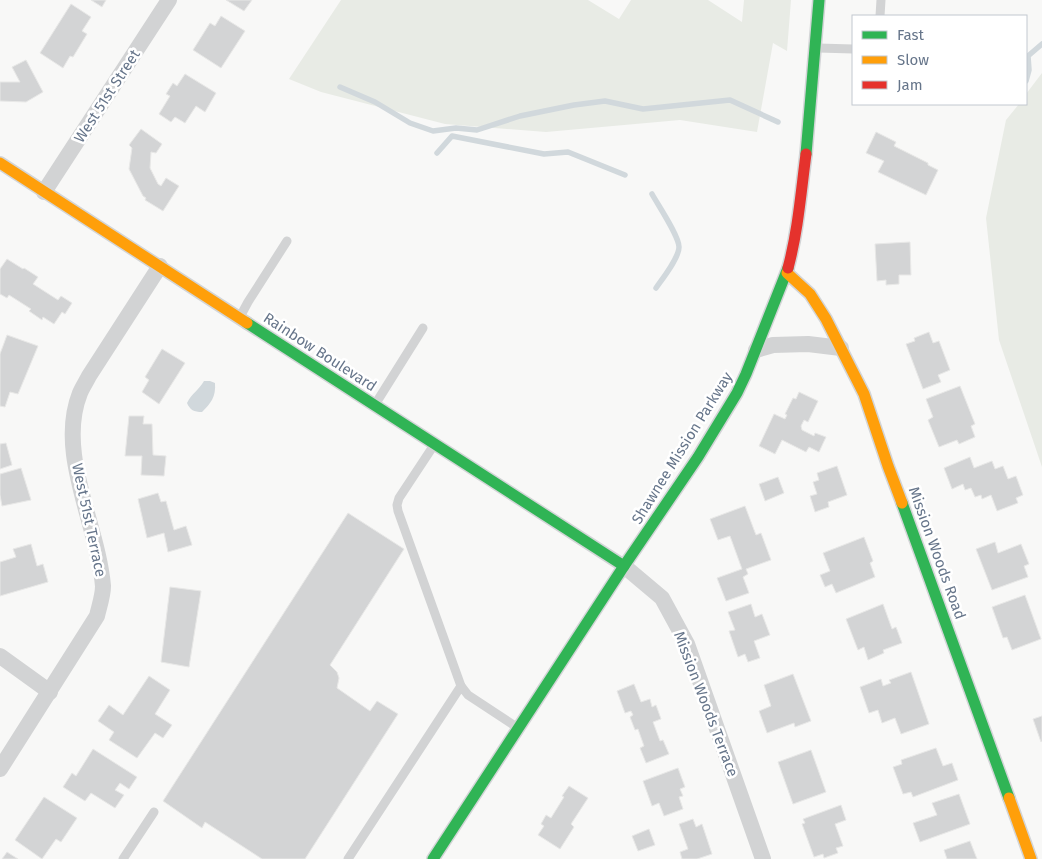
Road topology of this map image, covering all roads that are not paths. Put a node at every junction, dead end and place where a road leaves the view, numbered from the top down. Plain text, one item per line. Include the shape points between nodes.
1 (169, 0) edge
2 (819, 0) edge
3 (881, 0) edge
4 (880, 15) edge
5 (815, 48) junction
6 (852, 50) edge
7 (0, 163) edge
8 (44, 192) junction
9 (287, 241) dead end
10 (160, 266) junction
11 (787, 273) junction
12 (240, 318) junction
13 (423, 328) dead end
14 (841, 348) junction
15 (756, 350) junction
16 (375, 405) junction
17 (435, 444) junction
18 (624, 566) junction
19 (0, 656) edge
20 (461, 686) junction
21 (50, 692) junction
22 (518, 728) junction
23 (0, 769) edge
24 (154, 812) dead end
25 (123, 859) edge
26 (348, 859) edge
27 (433, 859) edge
28 (763, 859) edge
29 (1031, 859) edge

1 - 8 street, West 51st Street
2 - 5 main road, Shawnee Mission Parkway
3 - 4 lane
5 - 6 lane
5 - 11 main road, Shawnee Mission Parkway via 801,196
7 - 8 main road, Rainbow Boulevard
8 - 10 main road, Rainbow Boulevard
9 - 12 lane
10 - 12 main road, Rainbow Boulevard
10 - 21 street, West 51st Terrace via 89,376 75,412 76,471 103,588 97,616
11 - 14 main road, Mission Woods Road via 810,294
11 - 15 main road, Shawnee Mission Parkway
12 - 16 main road, Rainbow Boulevard
13 - 16 lane
14 - 15 street via 808,344 774,345
14 - 29 main road, Mission Woods Road via 864,394
15 - 18 main road, Shawnee Mission Parkway via 737,393 698,457
16 - 17 main road, Rainbow Boulevard
17 - 18 main road, Rainbow Boulevard
17 - 20 lane via 397,505
18 - 22 main road, Shawnee Mission Parkway
18 - 28 street, Mission Woods Terrace via 662,598 687,644
19 - 21 street
20 - 22 lane via 468,695
20 - 26 lane
21 - 23 street, West 51st Terrace
22 - 27 main road, Shawnee Mission Parkway
24 - 25 lane

